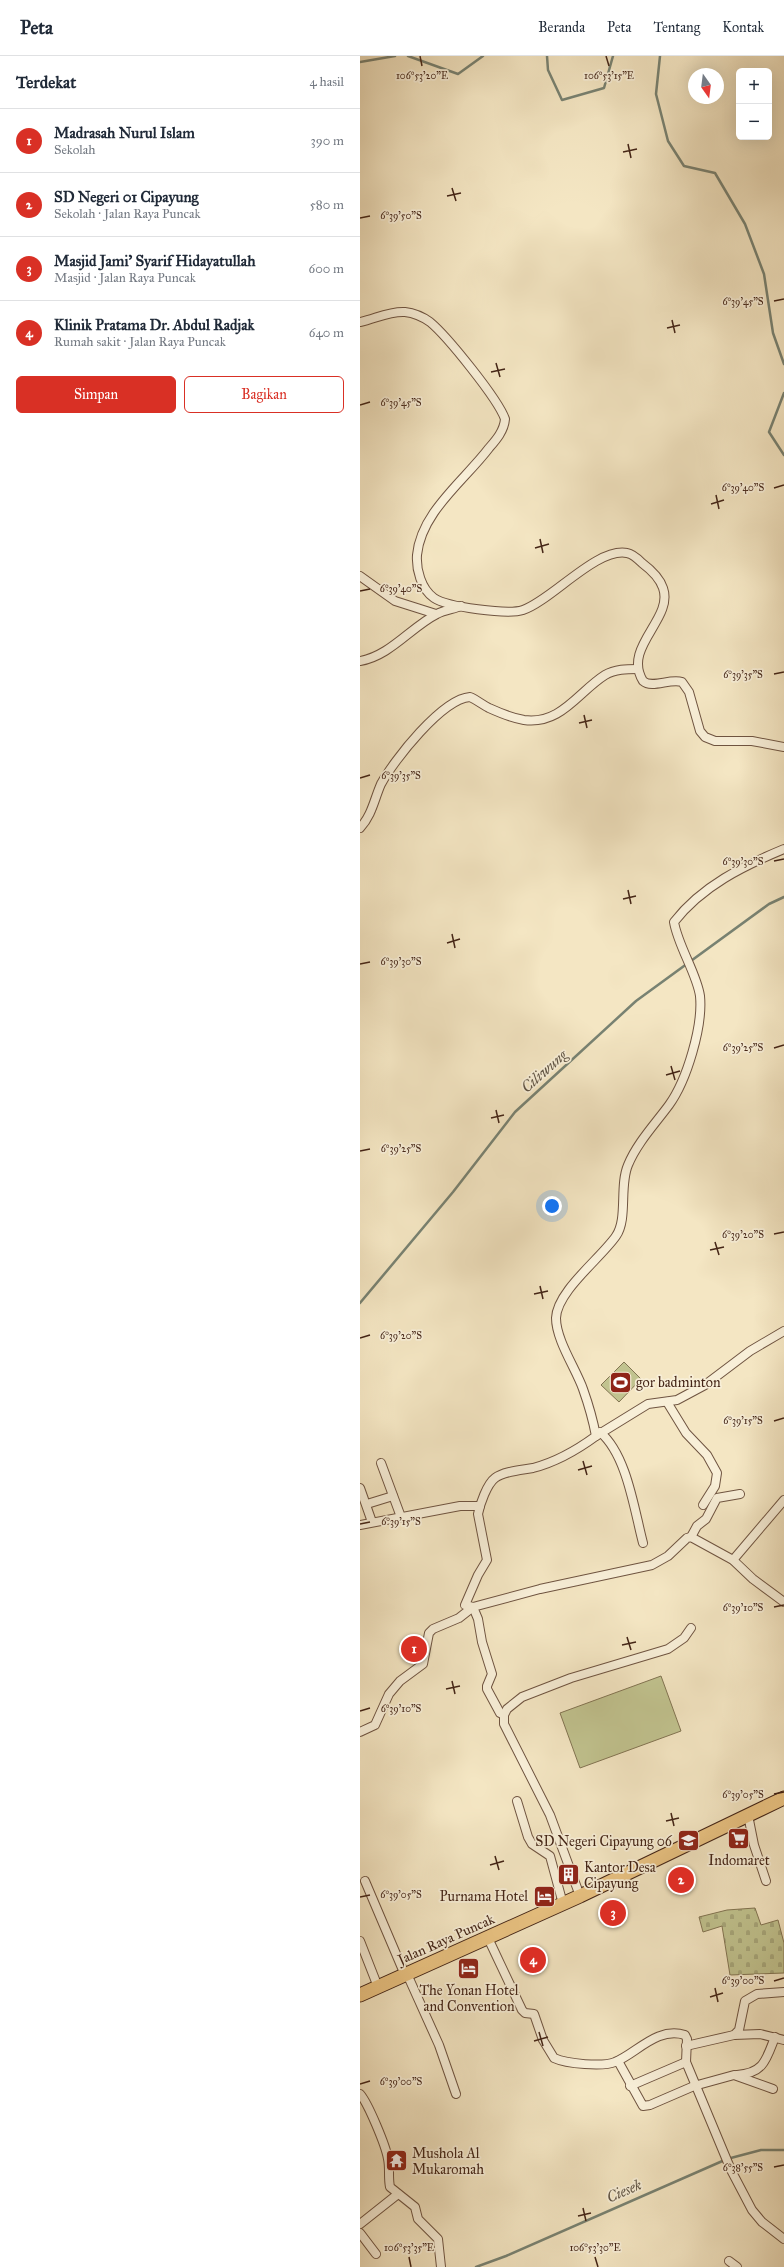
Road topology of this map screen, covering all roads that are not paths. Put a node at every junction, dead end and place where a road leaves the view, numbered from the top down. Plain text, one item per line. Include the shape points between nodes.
1 (360, 322) edge
2 (360, 576) edge
3 (462, 606) junction
4 (436, 614) junction
5 (360, 661) edge
6 (638, 669) junction
7 (784, 747) edge
8 (360, 828) edge
9 (784, 849) edge
10 (784, 1331) edge
11 (667, 1402) junction
12 (598, 1434) junction
13 (381, 1463) dead end
14 (360, 1488) edge
15 (740, 1494) dead end
16 (393, 1496) junction
17 (784, 1500) edge
18 (367, 1504) junction
19 (702, 1504) dead end
20 (480, 1506) junction
21 (401, 1517) junction
22 (372, 1522) junction
23 (360, 1525) edge
24 (691, 1537) junction
25 (643, 1542) dead end
26 (734, 1560) junction
27 (784, 1602) edge
28 (473, 1607) junction
29 (691, 1628) dead end
30 (504, 1715) junction
31 (360, 1732) edge
32 (784, 1798) edge
33 (517, 1801) dead end
34 (748, 1815) junction
35 (365, 1881) dead end
36 (766, 1881) dead end
37 (580, 1896) junction
38 (563, 1904) junction
39 (488, 1938) junction
40 (360, 1941) edge
41 (406, 1974) junction
42 (378, 1987) junction
43 (784, 1992) edge
44 (360, 1995) edge
45 (734, 2035) junction
46 (775, 2037) junction
47 (784, 2040) edge
48 (686, 2046) junction
49 (618, 2061) junction
50 (686, 2062) junction
51 (734, 2075) junction
52 (630, 2086) junction
53 (694, 2086) junction
54 (773, 2089) dead end
55 (360, 2094) edge
56 (456, 2094) dead end
57 (398, 2194) junction
58 (360, 2224) edge
59 (360, 2233) edge
60 (784, 2239) edge
61 (376, 2254) dead end
62 (729, 2261) dead end
63 (441, 2267) edge
64 (737, 2267) edge

1 - 3 street via 405,312 424,317 452,346 504,416 499,436 433,516 419,546 418,570 430,594 441,602
2 - 4 street via 395,601
3 - 4 street
3 - 6 street via 500,612 520,611 531,607 598,560 617,554 630,554 661,583 664,593 664,604 640,650
4 - 5 street via 373,657
6 - 7 street via 645,684 674,681 685,685 700,731 705,737 715,741 752,741
6 - 8 street via 616,671 606,675 565,709 545,719 514,718 488,708 470,697 457,701 431,723 391,768 381,784 368,819
9 - 12 street via 733,872 702,894 674,922 676,934 700,995 700,1010 685,1077 628,1164 623,1183 620,1228 616,1236 570,1289 557,1312 558,1330 583,1388
10 - 11 street via 750,1351 705,1385
11 - 12 street via 648,1404
11 - 19 street via 686,1433 715,1468 716,1482
12 - 20 street via 584,1445 552,1461 495,1478
12 - 25 street via 612,1444 621,1464
13 - 16 street
14 - 18 street
15 - 24 street via 717,1498 706,1519 697,1526
16 - 18 street
16 - 21 street
17 - 26 street
18 - 22 street
20 - 21 street via 460,1506
20 - 28 street via 479,1519 487,1560 465,1605
21 - 22 street
22 - 23 street
24 - 26 street
24 - 28 street via 668,1556 652,1565 540,1589
26 - 27 street via 753,1579
28 - 30 street via 492,1674 487,1689 500,1713
28 - 31 street via 459,1618 429,1633 423,1664 400,1681 389,1694 375,1725
29 - 30 street via 684,1638 668,1649 571,1678 532,1693 511,1704
30 - 37 street via 504,1724 550,1815
32 - 34 highway, Jalan Raya Puncak
33 - 38 street via 528,1838 532,1844 550,1856
34 - 36 street
34 - 37 highway, Jalan Raya Puncak
35 - 41 street
37 - 38 highway, Jalan Raya Puncak
38 - 39 highway, Jalan Raya Puncak
39 - 41 highway, Jalan Raya Puncak
39 - 49 street via 522,2010 534,2014 552,2057 582,2063 604,2064
40 - 42 street
41 - 42 highway, Jalan Raya Puncak
41 - 56 street via 439,2045
42 - 44 highway, Jalan Raya Puncak
43 - 45 street via 757,1994 745,2001 739,2030
45 - 46 street via 760,2034
45 - 48 street
46 - 47 street
46 - 51 street via 766,2060 757,2071
48 - 49 street via 685,2035 664,2035 643,2044
48 - 50 street
49 - 52 street
50 - 52 street
50 - 53 street
51 - 53 street
51 - 54 street
52 - 53 street via 641,2105 645,2106
53 - 60 street via 731,2170 752,2210 762,2222
55 - 57 street via 365,2100 385,2148 389,2161 387,2170 390,2187
57 - 58 street
57 - 63 street via 415,2207 418,2219 438,2239
59 - 61 street
62 - 64 street

